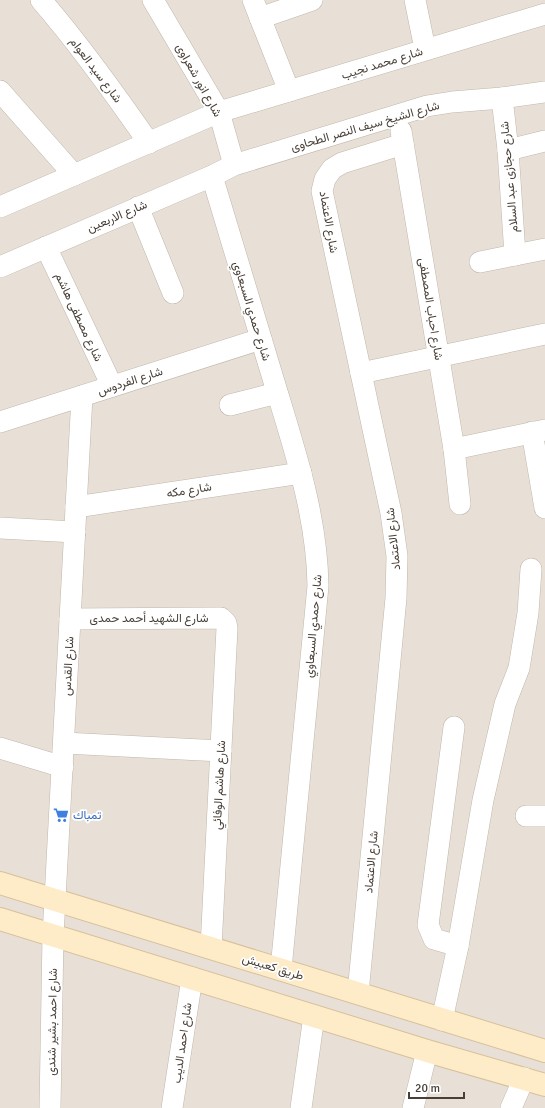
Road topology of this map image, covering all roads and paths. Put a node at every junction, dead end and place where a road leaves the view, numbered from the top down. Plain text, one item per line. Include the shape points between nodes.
1 (41, 0) edge
2 (153, 0) edge
3 (312, 0) edge
4 (415, 0) edge
5 (256, 9) edge
6 (545, 14) edge
7 (425, 50) junction
8 (0, 91) edge
9 (289, 91) junction
10 (545, 92) edge
11 (502, 98) junction
12 (219, 112) junction
13 (399, 115) junction
14 (545, 142) edge
15 (149, 143) junction
16 (404, 144) junction
17 (508, 150) junction
18 (234, 165) junction
19 (74, 175) junction
20 (212, 176) junction
21 (0, 207) edge
22 (138, 207) junction
23 (46, 247) junction
24 (545, 250) edge
25 (515, 255) junction
26 (480, 262) dead end
27 (0, 267) edge
28 (173, 293) dead end
29 (545, 334) edge
30 (261, 339) junction
31 (439, 356) junction
32 (361, 373) junction
33 (112, 386) junction
34 (277, 393) junction
35 (82, 396) junction
36 (230, 404) dead end
37 (0, 422) edge
38 (538, 431) edge
39 (454, 449) junction
40 (301, 473) junction
41 (460, 504) dead end
42 (76, 508) junction
43 (545, 508) edge
44 (0, 528) edge
45 (75, 532) junction
46 (531, 569) dead end
47 (70, 619) junction
48 (226, 623) joint
49 (454, 727) dead end
50 (64, 743) junction
51 (0, 748) edge
52 (221, 751) junction
53 (63, 767) junction
54 (0, 883) edge
55 (56, 899) junction
56 (0, 919) edge
57 (53, 936) junction
58 (458, 946) junction
59 (211, 948) junction
60 (281, 969) junction
61 (192, 978) junction
62 (358, 993) junction
63 (314, 1016) junction
64 (442, 1020) junction
65 (427, 1051) junction
66 (545, 1051) edge
67 (524, 1078) junction
68 (545, 1085) edge
69 (50, 1108) edge
70 (172, 1108) edge
71 (301, 1108) edge
72 (413, 1108) edge
73 (511, 1108) edge

1 - 15 street, شارع سيد العوام via 105,80
2 - 12 street, شارع انور شعراوى
3 - 5 street
4 - 7 street
5 - 9 street
6 - 7 street, شارع محمد نجيب
7 - 9 street, شارع محمد نجيب
8 - 19 street
9 - 12 street, شارع محمد نجيب
10 - 11 street, شارع الشيخ سيف النصر الطحاوى
11 - 13 street, شارع الشيخ سيف النصر الطحاوى via 427,106
11 - 17 street, شارع حجازى عبد السلام
12 - 15 street
12 - 18 street, شارع انور شعراوى
13 - 16 street, شارع احباب المصطفى
13 - 18 street, شارع الشيخ سيف النصر الطحاوى
14 - 17 street
15 - 19 street
16 - 31 street, شارع احباب المصطفى
16 - 32 street, شارع الاعتماد via 332,169 325,179 322,191
17 - 25 street, شارع حجازى عبد السلام
18 - 20 street, شارع الاربعين
19 - 21 street
20 - 22 street, شارع الاربعين
20 - 30 street, شارع حمدي السبعاوي
22 - 23 street, شارع الاربعين
22 - 28 street
23 - 27 street, شارع الاربعين
23 - 33 street, شارع مصطفى هاشم
24 - 25 street
25 - 26 street
29 - 31 street
30 - 33 street, شارع الفردوس
30 - 34 street, شارع حمدي السبعاوي
31 - 32 street
31 - 39 street, شارع احباب المصطفى
32 - 62 street, شارع الاعتماد via 392,513 396,563 395,606
33 - 35 street, شارع الفردوس
34 - 36 street
34 - 40 street, شارع حمدي السبعاوي
35 - 37 street, شارع الفردوس
35 - 42 street, شارع القدس
38 - 39 street
38 - 43 street
39 - 41 street, شارع احباب المصطفى
40 - 42 street, شارع مكه
40 - 60 street, شارع حمدي السبعاوي via 314,532 318,586
42 - 45 street, شارع القدس
44 - 45 street
45 - 47 street, شارع القدس
46 - 58 street via 528,614 519,668 504,704 485,793
47 - 48 street, شارع الشهيد أحمد حمدى via 221,618
47 - 50 street, شارع القدس
48 - 52 street, شارع هاشم الوفائي
49 - 58 street via 428,925 434,939
50 - 52 street
50 - 53 street, شارع القدس
51 - 53 street
52 - 59 street, شارع هاشم الوفائي
53 - 55 street, شارع القدس
54 - 55 street, طريق كعبيش
55 - 57 street, شارع القدس
55 - 59 street, طريق كعبيش
56 - 57 street
57 - 61 street
57 - 69 street, شارع احمد بشير شندى
58 - 64 street
59 - 60 street, طريق كعبيش
60 - 62 street, طريق كعبيش
61 - 63 street
61 - 70 street, شارع احمد الديب
62 - 64 street, طريق كعبيش
63 - 65 street
63 - 71 street
64 - 66 street, طريق كعبيش
65 - 67 street
65 - 72 street
67 - 68 street
67 - 73 street

